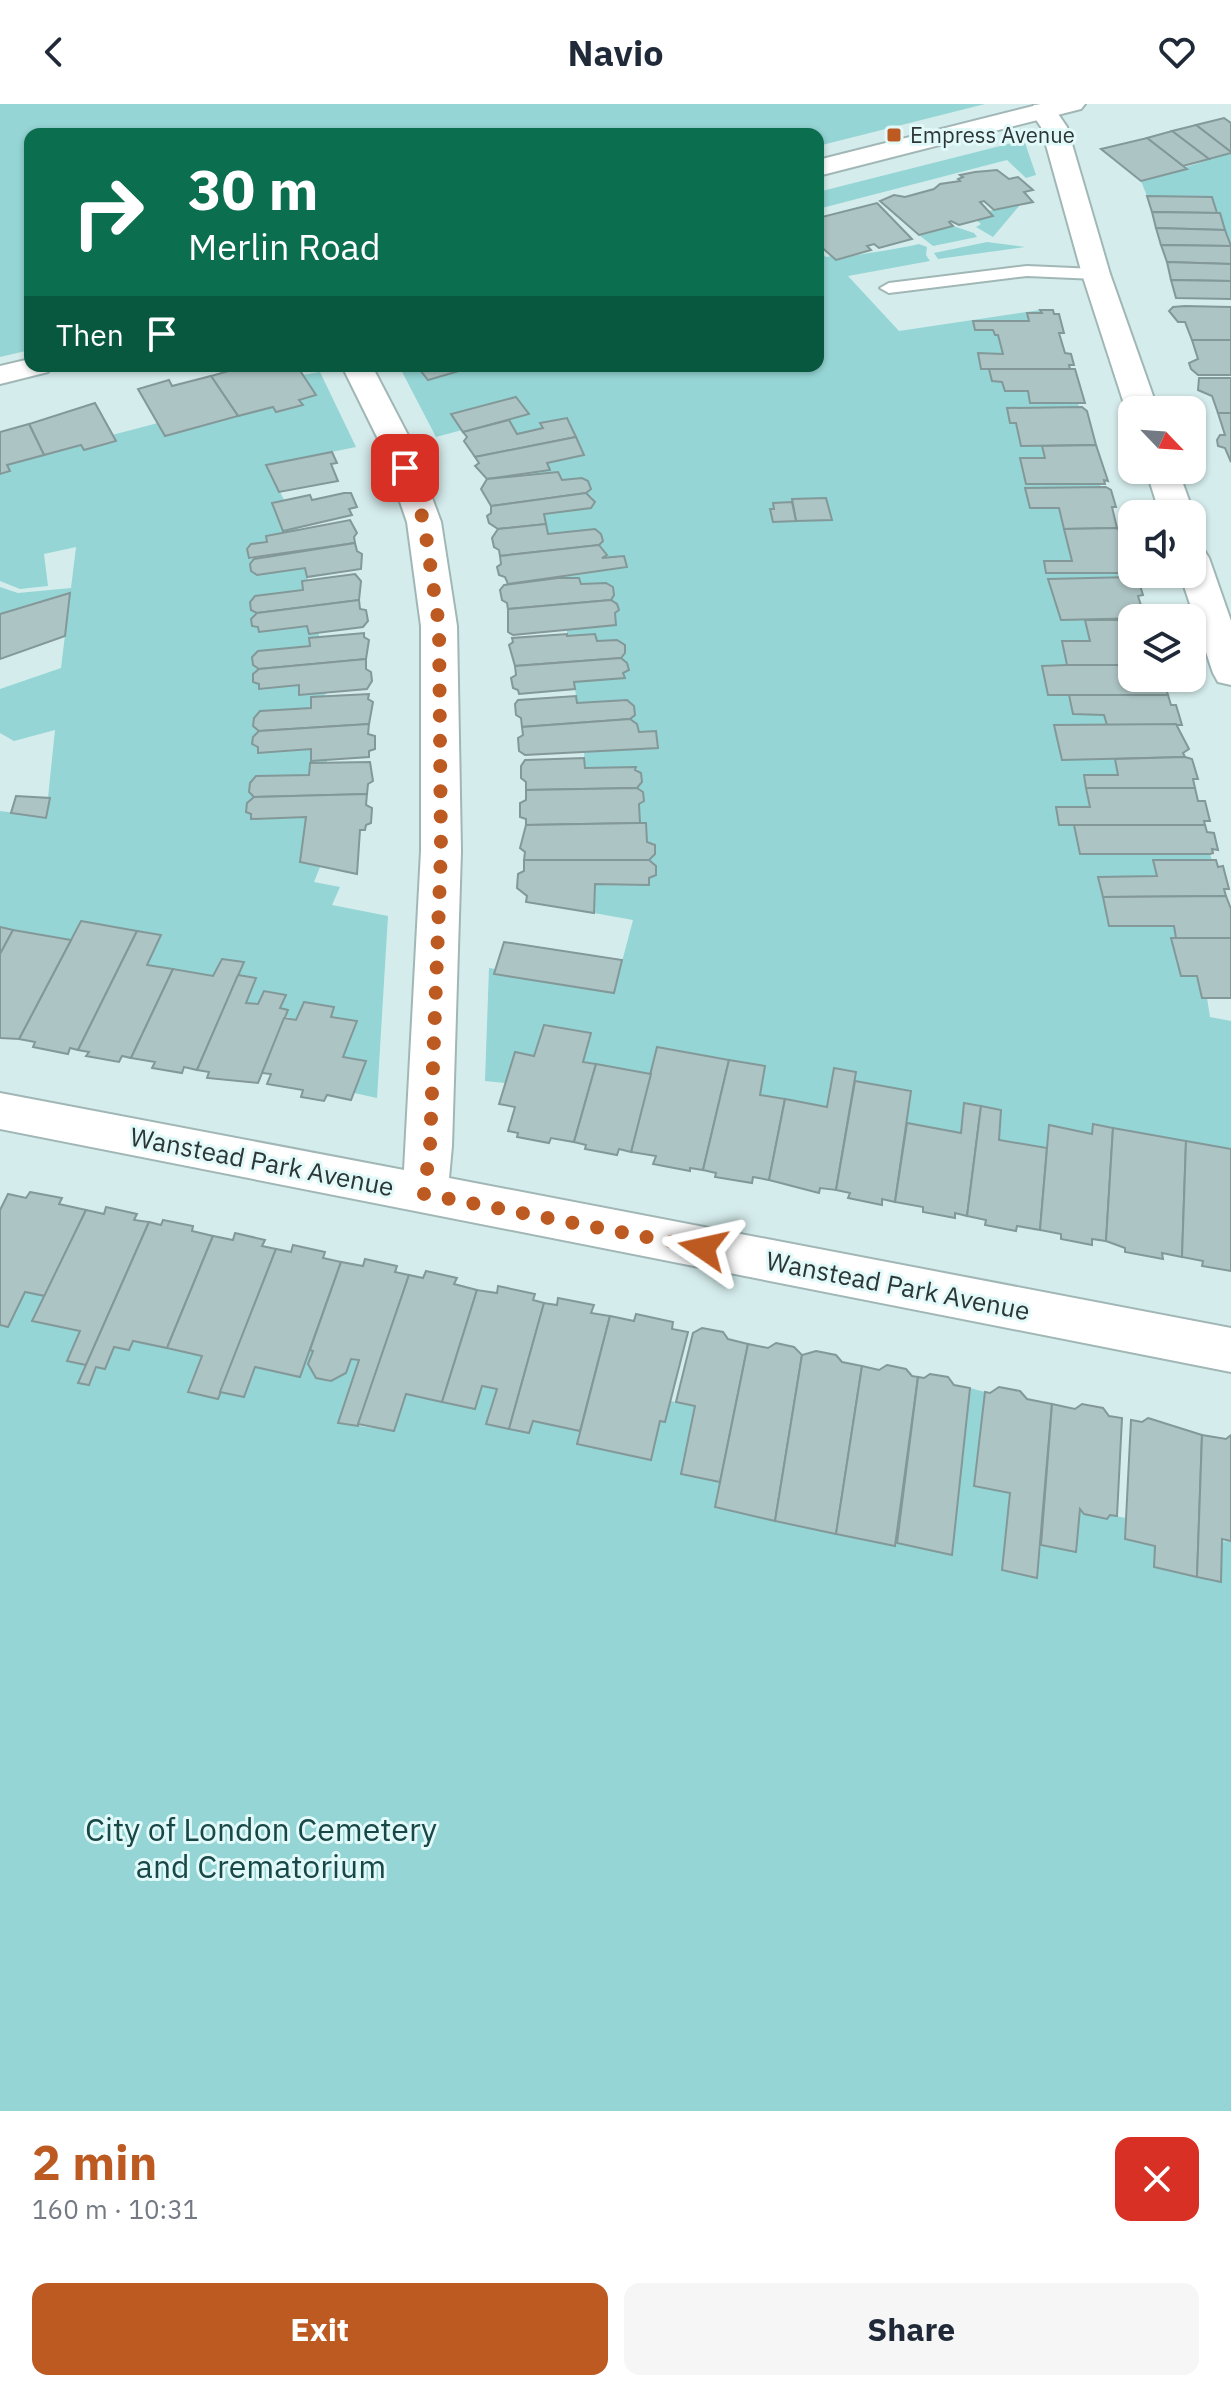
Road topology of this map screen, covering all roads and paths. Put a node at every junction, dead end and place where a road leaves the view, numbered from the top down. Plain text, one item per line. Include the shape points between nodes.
1 (1072, 104) edge
2 (1043, 111) junction
3 (824, 166) edge
4 (1096, 274) junction
5 (889, 288) dead end
6 (24, 369) edge
7 (360, 372) edge
8 (0, 375) edge
9 (1137, 396) edge
10 (1202, 588) edge
11 (1231, 673) edge
12 (0, 1111) edge
13 (424, 1194) junction
14 (1231, 1350) edge

1 - 2 street
2 - 3 street
2 - 4 street via 1054,127
4 - 5 lane via 1027,271
4 - 9 street
6 - 8 street
7 - 13 street via 395,441 424,522 439,626 441,851
10 - 11 street
12 - 13 street, Wanstead Park Avenue
13 - 14 street, Wanstead Park Avenue

